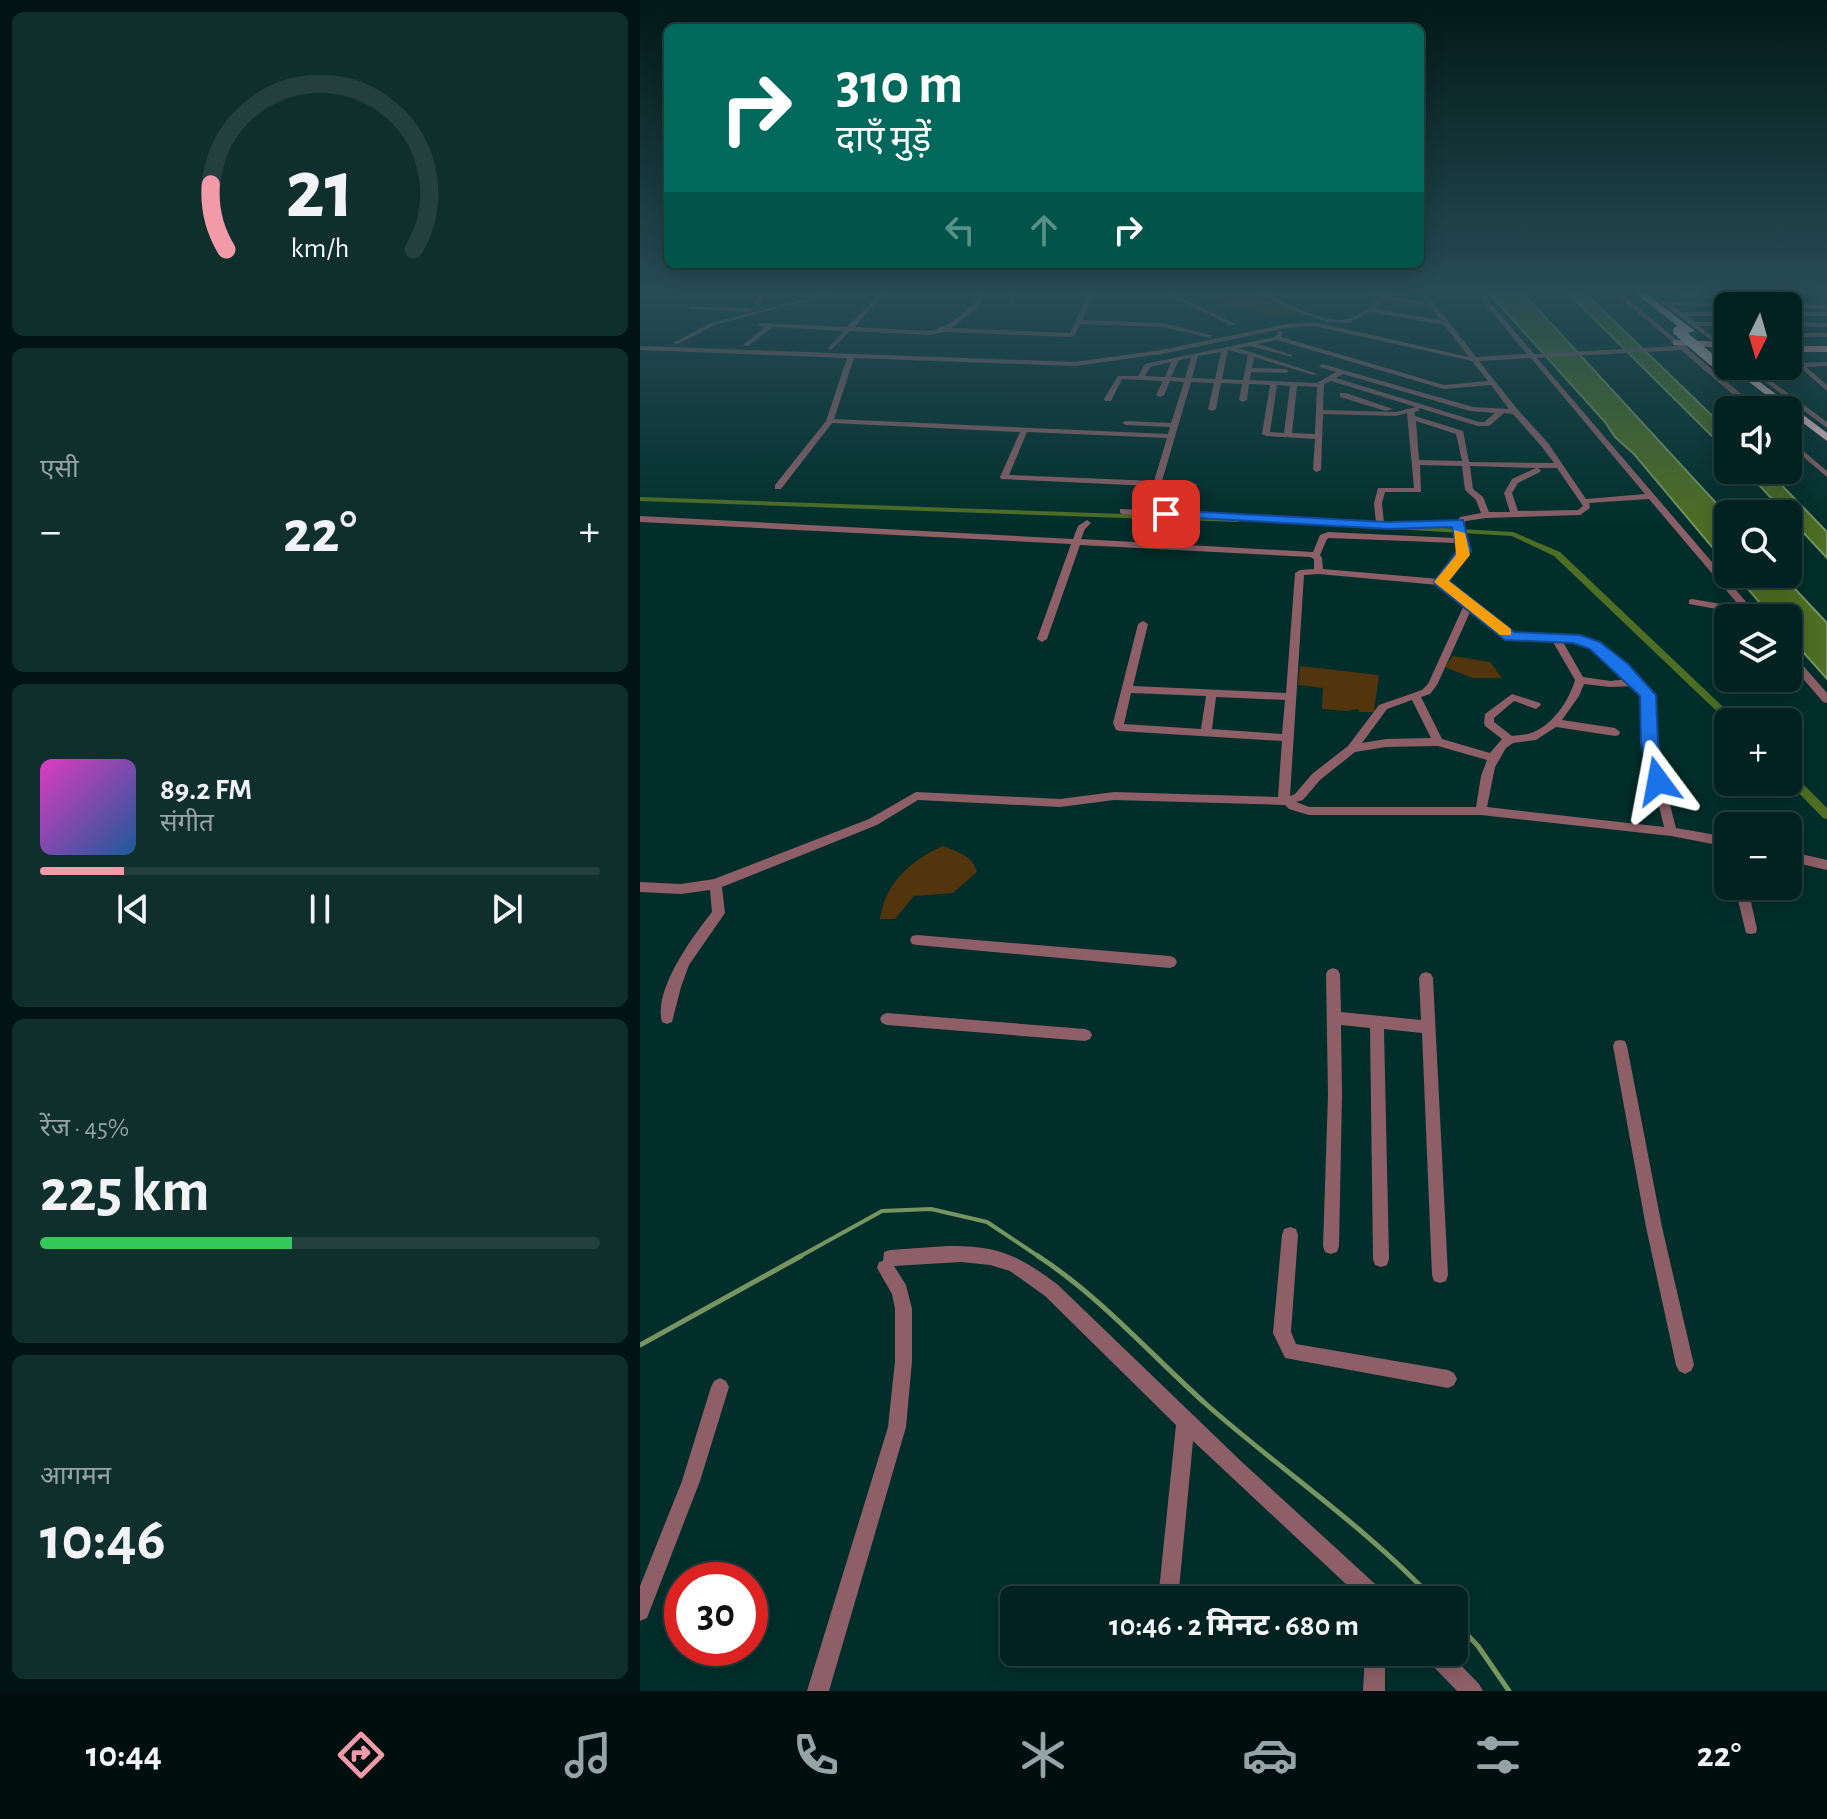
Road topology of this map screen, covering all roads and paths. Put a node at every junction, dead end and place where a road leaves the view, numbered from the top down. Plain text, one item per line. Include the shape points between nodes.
1 (846, 372) edge
2 (1143, 372) edge
3 (1170, 372) edge
4 (1190, 372) edge
5 (1222, 372) edge
6 (1249, 372) edge
7 (1308, 372) edge
8 (1342, 372) edge
9 (1346, 372) edge
10 (1393, 372) edge
11 (1483, 372) edge
12 (1550, 372) edge
13 (1714, 372) edge
14 (1808, 372) edge
15 (1315, 374) dead end
16 (1140, 378) junction
17 (1167, 379) junction
18 (1333, 379) junction
19 (1749, 380) edge
20 (1757, 380) edge
21 (1766, 380) edge
22 (1188, 381) junction
23 (1218, 382) junction
24 (1246, 383) junction
25 (1492, 383) junction
26 (1274, 384) junction
27 (1294, 384) junction
28 (1321, 385) junction
29 (1444, 387) junction
30 (1827, 389) edge
31 (1160, 395) dead end
32 (1343, 395) dead end
33 (1432, 396) junction
34 (1740, 396) edge
35 (1764, 396) edge
36 (1108, 399) dead end
37 (1243, 400) dead end
38 (1420, 406) junction
39 (1212, 409) dead end
40 (1502, 411) junction
41 (1321, 412) junction
42 (1515, 412) junction
43 (1409, 414) junction
44 (830, 421) junction
45 (1126, 423) dead end
46 (1175, 425) junction
47 (1827, 426) edge
48 (1024, 430) junction
49 (1802, 430) edge
50 (1288, 435) junction
51 (1171, 436) junction
52 (1319, 437) junction
53 (1827, 438) edge
54 (1827, 449) edge
55 (1802, 453) edge
56 (1416, 462) junction
57 (1466, 464) junction
58 (1557, 466) junction
59 (1317, 470) dead end
60 (1827, 475) edge
61 (1157, 484) junction
62 (1193, 485) dead end
63 (778, 487) dead end
64 (1651, 496) junction
65 (1586, 501) junction
66 (1123, 511) dead end
67 (1151, 513) junction
68 (1515, 514) junction
69 (1486, 515) junction
70 (640, 519) edge
71 (1087, 523) dead end
72 (1380, 525) junction
73 (1459, 531) junction
74 (1076, 541) junction
75 (1316, 555) junction
76 (1319, 571) junction
77 (1441, 582) junction
78 (1692, 602) dead end
79 (1743, 604) edge
80 (1469, 605) junction
81 (1714, 606) edge
82 (1143, 624) dead end
83 (1042, 639) dead end
84 (1556, 639) junction
85 (1802, 671) edge
86 (1580, 680) junction
87 (1638, 682) junction
88 (1127, 689) junction
89 (1211, 694) junction
90 (1291, 697) junction
91 (1416, 697) junction
92 (1827, 700) edge
93 (1536, 705) dead end
94 (1555, 723) junction
95 (1615, 732) dead end
96 (1206, 734) junction
97 (1288, 738) junction
98 (1510, 740) junction
99 (1438, 742) junction
100 (1352, 749) junction
101 (1493, 758) junction
102 (1286, 801) junction
103 (1481, 811) junction
104 (1671, 832) junction
105 (1714, 840) edge
106 (1802, 859) edge
107 (1827, 865) edge
108 (715, 884) junction
109 (640, 887) edge
110 (1744, 900) edge
111 (1751, 929) dead end
112 (917, 940) dead end
113 (1170, 962) dead end
114 (1333, 974) dead end
115 (1426, 978) dead end
116 (667, 1018) dead end
117 (1334, 1018) junction
118 (887, 1019) dead end
119 (1377, 1022) junction
120 (1428, 1027) junction
121 (1085, 1035) dead end
122 (1620, 1046) dead end
123 (1290, 1235) dead end
124 (1331, 1246) dead end
125 (1381, 1259) dead end
126 (1440, 1275) dead end
127 (1685, 1365) dead end
128 (1448, 1379) dead end
129 (720, 1387) dead end
130 (1186, 1421) junction
131 (1169, 1586) edge
132 (1362, 1586) edge
133 (640, 1611) edge
134 (1375, 1666) edge
135 (1447, 1666) edge
136 (818, 1691) edge
137 (1374, 1691) edge
138 (1472, 1691) edge

1 - 44 street
2 - 16 street
3 - 17 street
4 - 22 street
5 - 23 street
6 - 24 street
7 - 15 street
8 - 18 street
9 - 33 street
10 - 29 street
11 - 25 street
12 - 64 street
13 - 34 street
14 - 30 street
16 - 17 street
16 - 36 street via 1117,378
17 - 22 street
17 - 31 street
18 - 28 street
18 - 38 street
19 - 35 highway
20 - 53 highway
21 - 47 street
22 - 23 street
22 - 46 street
23 - 24 street
23 - 39 street
24 - 26 street
24 - 37 street
25 - 29 street
25 - 42 street
26 - 27 street
26 - 50 street via 1265,432
27 - 28 street
27 - 50 street
28 - 41 street
29 - 33 street
32 - 43 street
33 - 38 street
33 - 40 street via 1478,410
38 - 40 street via 1482,425
38 - 43 street
40 - 42 street
41 - 43 street
41 - 52 street
42 - 58 street
43 - 56 street
43 - 57 street via 1460,433
44 - 48 street
44 - 63 street
45 - 46 street
46 - 51 street
48 - 51 street
48 - 61 street via 1004,477
49 - 54 highway
50 - 52 street
51 - 61 street
52 - 59 street
55 - 60 street
56 - 57 street
56 - 72 street via 1418,490 1379,491
57 - 58 street
57 - 69 street via 1469,490 1480,499
58 - 65 street
58 - 68 street via 1528,472 1515,481 1508,493
61 - 62 street
61 - 67 street
64 - 65 street
64 - 79 street
65 - 68 street via 1586,510 1580,512
66 - 67 street
67 - 72 street
68 - 69 street
69 - 73 street via 1467,517
70 - 74 street
71 - 74 street
72 - 73 street
73 - 75 street via 1328,535
73 - 77 street via 1463,555
74 - 75 street
74 - 83 street
75 - 76 street
76 - 77 street
76 - 90 street via 1298,575
77 - 80 street
78 - 81 street
80 - 84 street via 1514,638
80 - 91 street via 1432,685
82 - 88 street
84 - 86 street
84 - 87 street via 1595,645
85 - 92 street
86 - 87 street
86 - 94 street
87 - 104 street via 1648,695 1649,743
88 - 89 street
88 - 96 street via 1120,727
89 - 90 street
89 - 96 street
90 - 97 street
91 - 99 street
91 - 100 street via 1383,707
93 - 98 street via 1512,697 1489,717 1489,723
94 - 95 street
94 - 98 street via 1533,737
96 - 97 street
97 - 102 street via 1282,792
98 - 101 street
99 - 100 street
99 - 101 street
100 - 102 street via 1299,797
101 - 103 street
102 - 103 street via 1320,812
102 - 108 street via 1114,796 1060,803 916,796 860,828
103 - 104 street
104 - 105 street
106 - 107 street
108 - 109 street
108 - 116 street via 719,913 681,963
110 - 111 street
112 - 113 street
114 - 117 street
115 - 120 street
117 - 119 street
117 - 124 street
118 - 121 street
119 - 120 street
119 - 125 street
120 - 126 street
122 - 127 street
123 - 128 street via 1282,1333 1291,1352
129 - 133 street via 691,1481
130 - 131 street
130 - 132 street
130 - 136 street via 1051,1290 1005,1260 976,1255 887,1263 903,1309 897,1427
134 - 137 street
135 - 138 street

